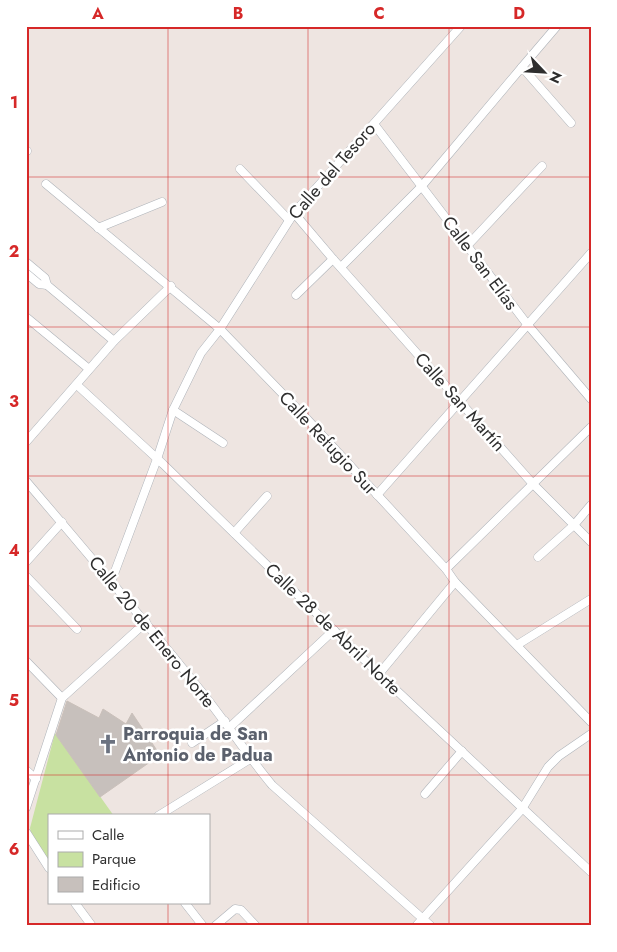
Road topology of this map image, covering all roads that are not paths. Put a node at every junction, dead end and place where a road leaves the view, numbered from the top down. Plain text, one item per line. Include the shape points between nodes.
1 (461, 26) edge
2 (558, 26) edge
3 (522, 66) junction
4 (571, 122) dead end
5 (374, 124) junction
6 (542, 166) dead end
7 (240, 169) dead end
8 (46, 184) dead end
9 (421, 187) junction
10 (162, 202) dead end
11 (294, 213) junction
12 (289, 220) junction
13 (98, 228) junction
14 (466, 246) junction
15 (591, 253) edge
16 (334, 260) junction
17 (26, 262) edge
18 (341, 267) junction
19 (26, 273) edge
20 (39, 278) junction
21 (171, 286) junction
22 (296, 295) dead end
23 (26, 317) edge
24 (526, 324) junction
25 (220, 328) junction
26 (114, 341) junction
27 (89, 369) junction
28 (77, 385) junction
29 (591, 399) edge
30 (460, 403) junction
31 (173, 410) junction
32 (591, 427) edge
33 (26, 442) edge
34 (223, 443) dead end
35 (157, 459) junction
36 (26, 481) edge
37 (533, 484) junction
38 (378, 495) junction
39 (267, 496) dead end
40 (591, 506) edge
41 (62, 522) junction
42 (574, 525) junction
43 (234, 533) junction
44 (591, 542) edge
45 (538, 557) dead end
46 (26, 562) edge
47 (446, 569) junction
48 (26, 576) edge
49 (111, 582) junction
50 (455, 582) junction
51 (591, 599) edge
52 (146, 622) junction
53 (77, 629) dead end
54 (334, 630) junction
55 (516, 644) junction
56 (26, 662) edge
57 (380, 674) junction
58 (62, 698) junction
59 (591, 722) edge
60 (228, 724) junction
61 (591, 734) edge
62 (192, 743) dead end
63 (462, 751) junction
64 (250, 759) junction
65 (26, 770) edge
66 (36, 779) junction
67 (425, 794) dead end
68 (26, 808) edge
69 (522, 809) junction
70 (161, 814) edge
71 (26, 832) edge
72 (48, 866) edge
73 (591, 872) edge
74 (76, 904) edge
75 (186, 904) edge
76 (423, 918) junction
77 (92, 926) edge
78 (203, 926) edge
79 (215, 926) edge
80 (256, 926) edge
81 (416, 926) edge
82 (431, 926) edge

1 - 5 street, Calle del Tesoro
2 - 3 street
3 - 4 street
3 - 9 street
5 - 9 street, Calle San Elías
5 - 11 street, Calle del Tesoro
6 - 14 street
7 - 12 street
8 - 13 street, Calle Refugio Sur
9 - 14 street, Calle San Elías
9 - 18 street
10 - 13 street
11 - 12 street, Calle del Tesoro
11 - 16 street, Calle San Martín
12 - 25 street, Calle del Tesoro
13 - 21 street, Calle Refugio Sur
14 - 24 street, Calle San Elías
15 - 24 street
16 - 18 street, Calle San Martín
16 - 22 street
17 - 20 street
18 - 30 street, Calle San Martín
19 - 20 street
20 - 26 street
21 - 25 street, Calle Refugio Sur
21 - 26 street
23 - 27 street
24 - 29 street, Calle San Elías
24 - 30 street
25 - 31 street, Calle del Tesoro via 201,353
25 - 38 street, Calle Refugio Sur
26 - 27 street
27 - 28 street
28 - 33 street
28 - 35 street, Calle 28 de Abril Norte
30 - 37 street, Calle San Martín
30 - 38 street
31 - 34 street
31 - 35 street, Calle del Tesoro
32 - 37 street
35 - 43 street, Calle 28 de Abril Norte
35 - 49 street, Calle del Tesoro
36 - 41 street, Calle 20 de Enero Norte
37 - 42 street, Calle San Martín
37 - 47 street
38 - 47 street, Calle Refugio Sur
39 - 43 street
40 - 42 street
41 - 46 street
41 - 49 street, Calle 20 de Enero Norte
42 - 44 street, Calle San Martín
42 - 45 street
43 - 54 street, Calle 28 de Abril Norte
47 - 50 street, Calle Refugio Sur
48 - 53 street
49 - 52 street, Calle 20 de Enero Norte
50 - 55 street, Calle Refugio Sur
50 - 57 street
51 - 55 street
52 - 58 street
52 - 60 street, Calle 20 de Enero Norte
54 - 57 street, Calle 28 de Abril Norte
54 - 60 street
55 - 59 street, Calle Refugio Sur
56 - 58 street
57 - 63 street, Calle 28 de Abril Norte
58 - 66 street
60 - 62 street
60 - 64 street, Calle 20 de Enero Norte
61 - 69 street via 548,767
63 - 67 street
63 - 69 street, Calle 28 de Abril Norte
64 - 70 street
64 - 76 street, Calle 20 de Enero Norte via 272,785
65 - 66 street
66 - 68 street
69 - 73 street, Calle 28 de Abril Norte
69 - 76 street
71 - 72 street
74 - 77 street
75 - 78 street
76 - 81 street
76 - 82 street, Calle 20 de Enero Norte
79 - 80 street via 235,909 241,910

